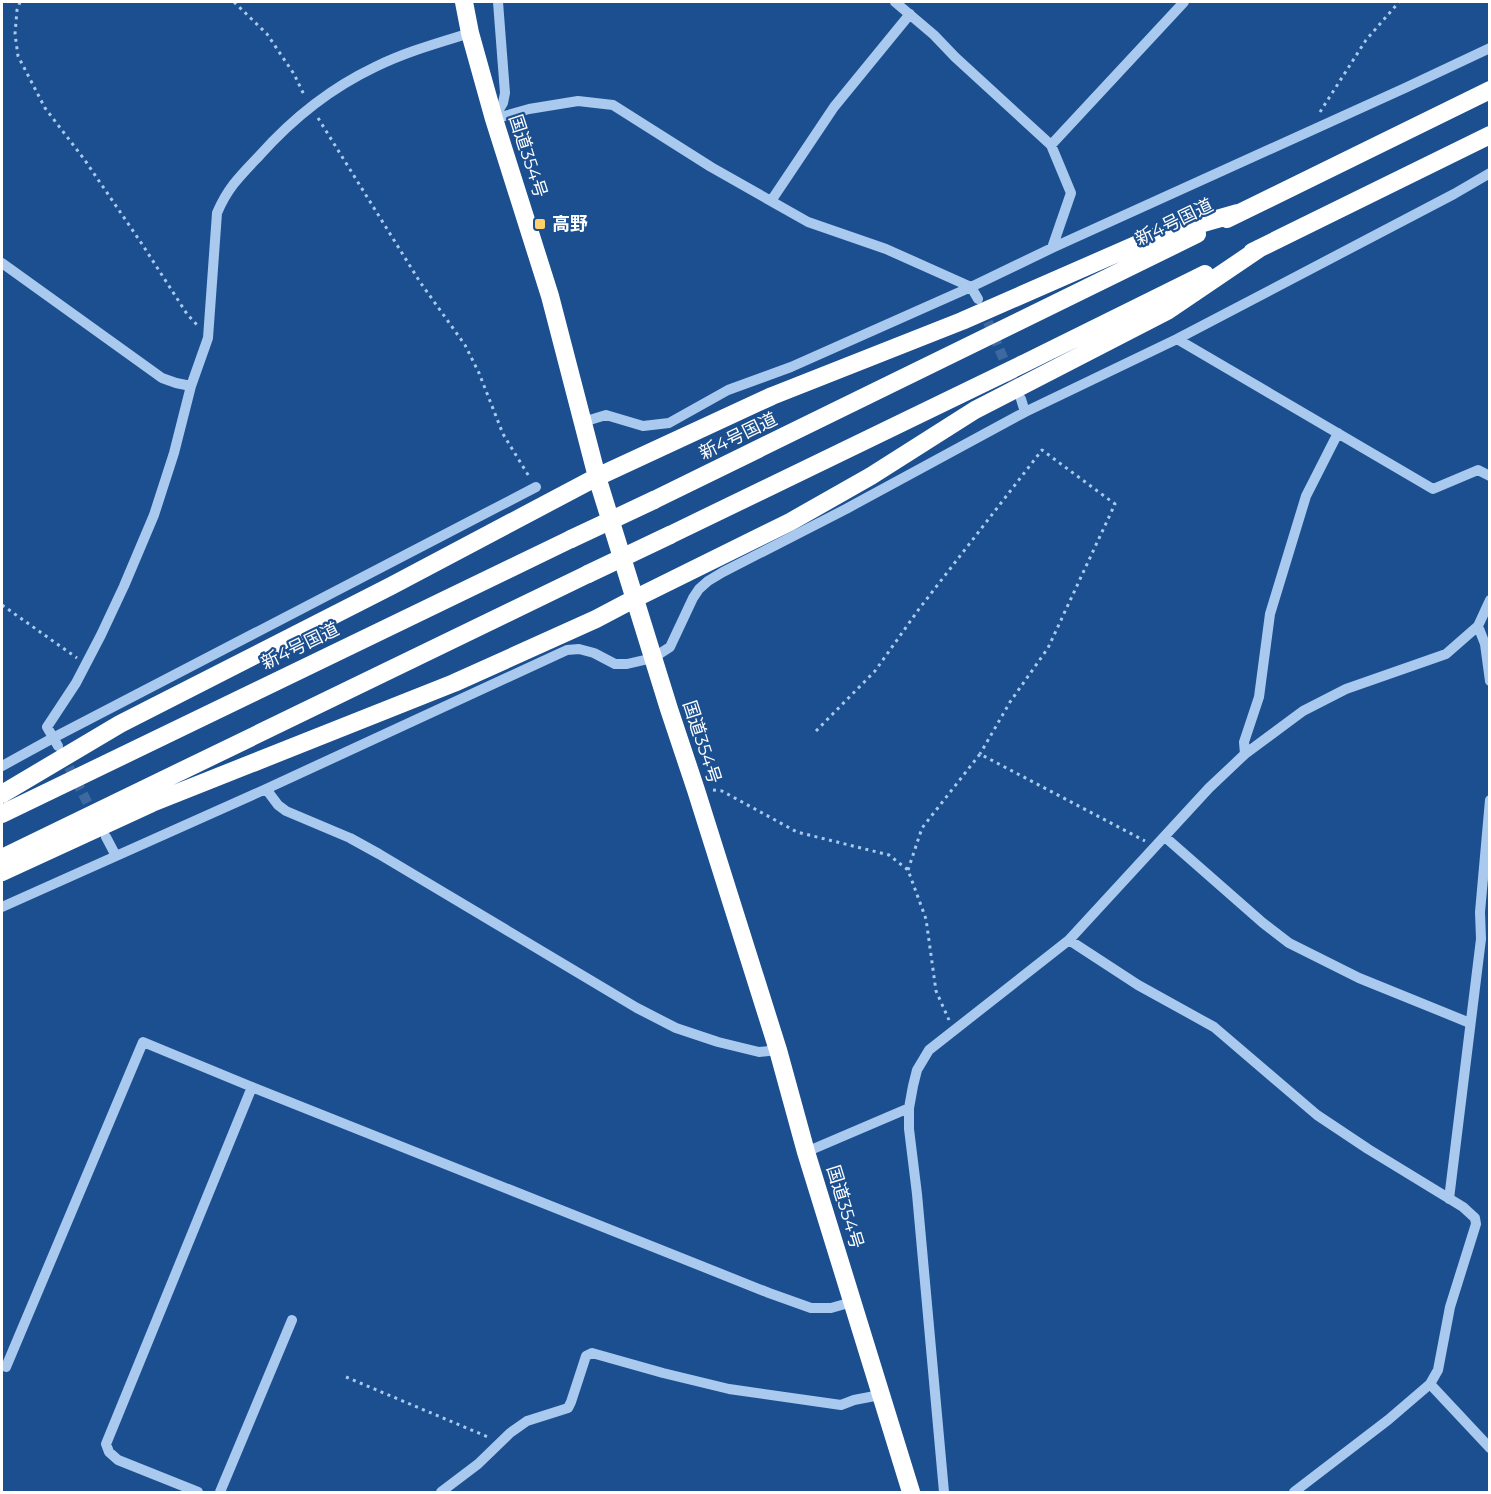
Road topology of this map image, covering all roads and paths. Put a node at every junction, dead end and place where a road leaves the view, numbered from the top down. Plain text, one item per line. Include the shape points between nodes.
1 (20, 2) edge
2 (234, 2) edge
3 (464, 2) edge
4 (498, 2) edge
5 (895, 2) edge
6 (1184, 2) edge
7 (1399, 2) edge
8 (910, 14) junction
9 (470, 33) junction
10 (1490, 48) edge
11 (1490, 90) edge
12 (310, 106) junction
13 (494, 119) junction
14 (1305, 134) junction
15 (1490, 135) edge
16 (1051, 145) junction
17 (1490, 173) edge
18 (771, 201) junction
19 (1238, 213) junction
20 (1052, 248) junction
21 (1260, 248) junction
22 (2, 263) edge
23 (971, 287) junction
24 (978, 299) tunnel mouth
25 (208, 338) junction
26 (1177, 339) junction
27 (191, 386) junction
28 (1021, 399) tunnel mouth
29 (1025, 412) junction
30 (583, 422) junction
31 (1338, 433) junction
32 (1490, 476) edge
33 (597, 477) junction
34 (536, 488) joint
35 (634, 599) junction
36 (1490, 600) edge
37 (2, 605) edge
38 (1478, 626) junction
39 (653, 658) junction
40 (86, 664) junction
41 (1490, 681) edge
42 (816, 731) dead end
43 (55, 742) junction
44 (980, 754) junction
45 (1245, 754) junction
46 (2, 766) edge
47 (266, 789) junction
48 (696, 789) junction
49 (2, 794) edge
50 (1490, 800) edge
51 (2, 814) edge
52 (106, 837) dead end
53 (1165, 837) junction
54 (1155, 847) junction
55 (116, 856) junction
56 (2, 858) edge
57 (908, 870) junction
58 (2, 872) edge
59 (2, 907) edge
60 (1490, 928) edge
61 (1481, 939) junction
62 (1069, 940) junction
63 (1470, 1023) junction
64 (951, 1033) junction
65 (778, 1050) junction
66 (252, 1087) junction
67 (909, 1108) junction
68 (806, 1152) junction
69 (1449, 1199) junction
70 (852, 1302) junction
71 (292, 1320) dead end
72 (6, 1367) dead end
73 (346, 1377) dead end
74 (1430, 1384) junction
75 (880, 1395) junction
76 (499, 1444) junction
77 (1490, 1448) edge
78 (198, 1492) edge
79 (220, 1492) edge
80 (441, 1492) edge
81 (911, 1492) edge
82 (944, 1492) edge
83 (1294, 1492) edge

1 - 25 path via 15,34 18,56 45,108 187,314
2 - 12 path via 267,34
3 - 9 highway, 国道354号
4 - 13 street via 505,93
5 - 8 street
6 - 16 street
7 - 14 path via 1366,40
8 - 16 street
8 - 18 street via 834,107
9 - 12 street via 377,66
9 - 13 highway, 国道354号
10 - 14 street
11 - 19 highway, 新4号国道
12 - 25 street via 276,137 224,197 217,213
12 - 34 path via 420,282 465,345 503,434
13 - 18 street via 578,101 613,105
13 - 30 highway, 国道354号 via 550,296
14 - 20 street
15 - 21 highway
16 - 20 street via 1071,193
17 - 26 street
18 - 23 street via 808,222 886,249
19 - 33 highway via 1154,237 962,321 772,396
19 - 51 highway, 新4号国道, bridge
20 - 23 street
21 - 35 highway via 1167,311 975,410 790,522
21 - 56 highway, bridge
22 - 27 street via 162,378
23 - 24 street
23 - 30 street via 728,390 669,423 643,426 606,415
25 - 27 street
26 - 29 street
26 - 31 street
27 - 40 street via 154,515
28 - 29 street
29 - 39 street via 708,581 693,598 670,646
30 - 33 highway, 国道354号
31 - 32 street via 1433,489 1478,470
31 - 45 street via 1306,496 1270,614 1259,697 1244,742
33 - 35 highway, 国道354号
33 - 49 highway via 120,724
34 - 43 street
35 - 39 highway, 国道354号
35 - 58 highway via 454,683 152,803
36 - 38 street
37 - 40 path
38 - 41 street via 1485,644
38 - 45 street via 1446,654 1346,689 1303,711
39 - 47 street via 615,664 594,653 567,650
39 - 48 highway, 国道354号
40 - 43 street via 47,727
42 - 44 path via 875,671 1042,450 1115,504 1048,648
43 - 46 street
44 - 54 path
44 - 57 path via 922,828
45 - 53 street
47 - 55 street
47 - 65 street via 286,811 379,854 636,1008 676,1028 718,1042 759,1052
48 - 57 path via 722,791 796,832 889,855
48 - 65 highway, 国道354号
50 - 61 street
52 - 55 street
53 - 54 street
53 - 63 street via 1289,943 1359,978
54 - 62 street
55 - 59 street
57 - 64 path via 926,919 936,991
60 - 61 street
61 - 63 street
62 - 64 street
62 - 69 street via 1138,986 1215,1027 1317,1115
63 - 69 street
64 - 67 street via 929,1050 918,1070
65 - 68 highway, 国道354号
66 - 70 street via 811,1308
66 - 72 street via 142,1042
66 - 78 street via 106,1444 118,1460
67 - 68 street
67 - 82 street
68 - 70 highway, 国道354号
69 - 74 street via 1475,1218 1476,1224 1450,1307 1438,1370
70 - 75 highway, 国道354号
71 - 79 street
73 - 76 path
74 - 77 street
74 - 83 street
75 - 76 street via 841,1405 729,1389 592,1353 586,1356 568,1408 527,1421
75 - 81 highway, 国道354号
76 - 80 street

